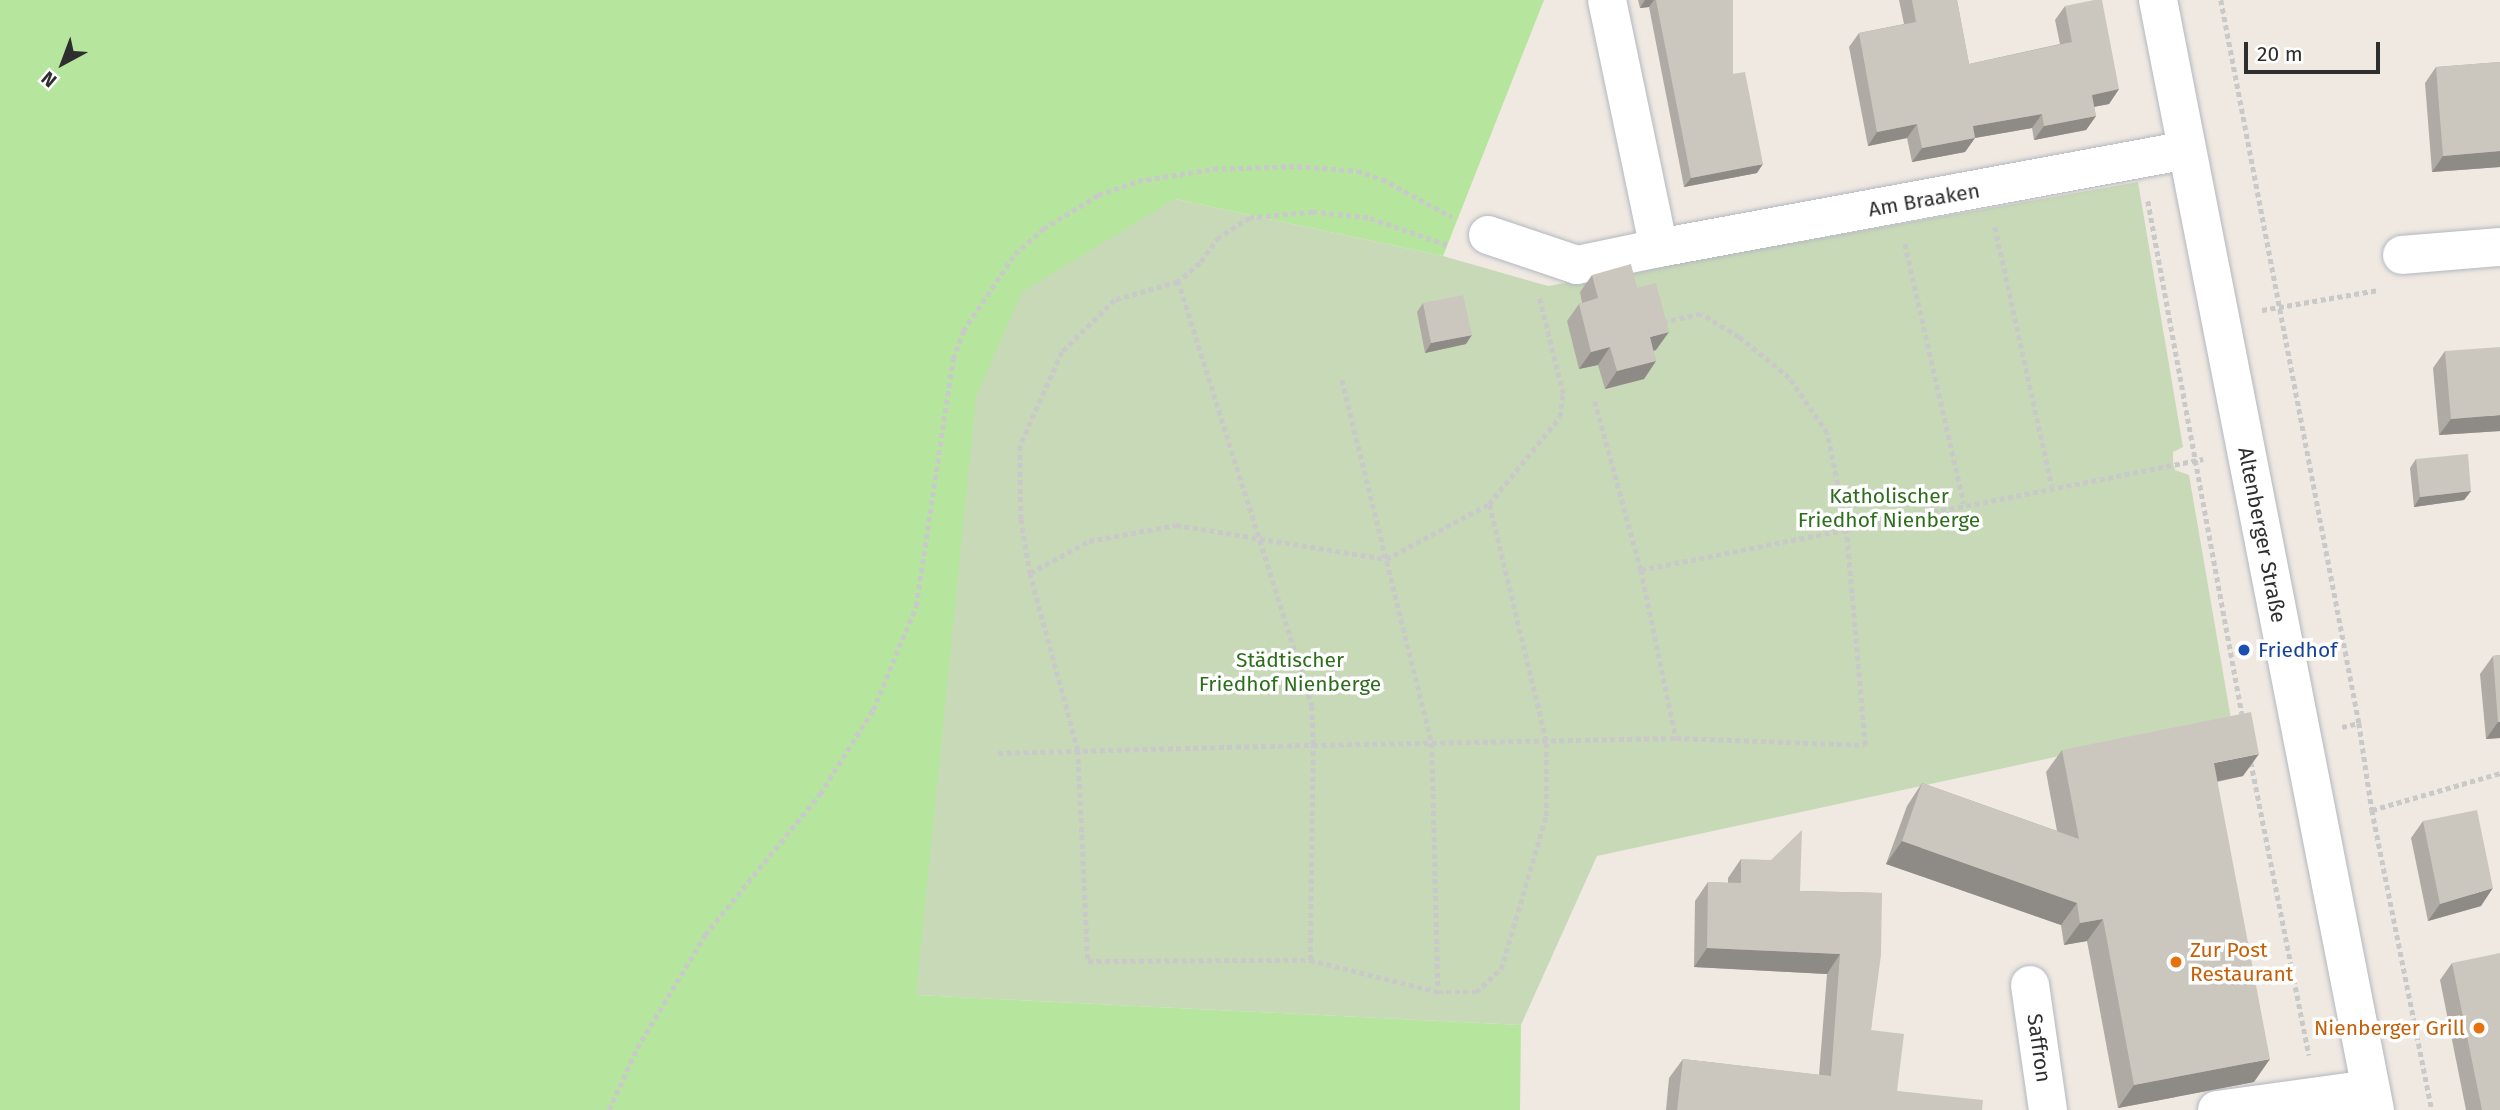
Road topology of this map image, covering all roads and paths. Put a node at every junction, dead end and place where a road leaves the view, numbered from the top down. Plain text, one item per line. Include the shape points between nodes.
1 (1607, 0) edge
2 (2158, 0) edge
3 (2221, 0) edge
4 (2188, 150) junction
5 (2144, 159) junction
6 (1981, 226) dead end
7 (1918, 241) dead end
8 (1472, 242) junction
9 (2500, 247) edge
10 (1526, 248) junction
11 (1660, 248) junction
12 (2395, 272) joint
13 (1178, 282) junction
14 (2280, 307) junction
15 (1650, 326) edge
16 (1342, 380) dead end
17 (1595, 401) dead end
18 (2246, 451) junction
19 (2193, 461) junction
20 (2052, 486) junction
21 (1964, 503) junction
22 (1489, 504) junction
23 (1846, 527) junction
24 (1258, 539) junction
25 (1386, 559) junction
26 (1641, 570) junction
27 (1030, 573) junction
28 (2359, 723) junction
29 (2246, 732) edge
30 (2300, 736) junction
31 (1676, 738) junction
32 (1546, 741) junction
33 (1432, 743) junction
34 (1313, 746) junction
35 (1077, 750) junction
36 (998, 753) dead end
37 (2251, 759) edge
38 (2500, 773) edge
39 (2372, 810) junction
40 (1310, 960) junction
41 (2030, 985) dead end
42 (1438, 992) junction
43 (2318, 1098) junction
44 (2373, 1099) edge
45 (609, 1110) edge
46 (2048, 1110) edge
47 (2217, 1110) edge
48 (2431, 1110) edge

1 - 11 street
2 - 4 street, Altenberger Straße
3 - 14 path
4 - 5 street, Am Braaken
4 - 18 street, Altenberger Straße
5 - 11 street, Am Braaken
5 - 19 path via 2152,232
6 - 20 path via 1994,222
7 - 21 path via 1905,244
8 - 10 street, Am Braaken
8 - 13 path via 1368,218 1313,212 1250,218 1219,237
8 - 45 path via 1403,189 1357,171 1255,167 1178,173 1098,195 1043,229 1014,254 963,331 953,359 916,606 873,710 820,794 705,934 637,1048
9 - 12 street
10 - 11 street, Am Braaken via 1577,265
10 - 22 path via 1563,394 1559,417
12 - 14 path
13 - 24 path
13 - 27 path via 1115,300 1062,352 1020,446 1021,519
14 - 28 path
15 - 23 path via 1701,314 1739,337 1788,378 1827,433
16 - 25 path
17 - 26 path
18 - 19 path
18 - 30 street, Altenberger Straße
19 - 20 path
19 - 29 path
20 - 21 path
21 - 23 path
22 - 25 path
22 - 32 path
23 - 26 path
23 - 31 path via 1866,744
24 - 25 path
24 - 27 path via 1176,525 1089,541
24 - 34 path via 1312,707
25 - 33 path
26 - 31 path
27 - 35 path
28 - 30 path
28 - 39 path
30 - 44 street, Altenberger Straße
31 - 32 path
32 - 33 path
32 - 42 path via 1546,816 1501,969 1476,992
33 - 34 path
33 - 42 path
34 - 35 path
34 - 40 path
35 - 36 path
35 - 40 path via 1088,961
37 - 43 path
38 - 39 path
39 - 48 path
40 - 42 path
41 - 46 street, Saffron
43 - 44 street
43 - 47 street

